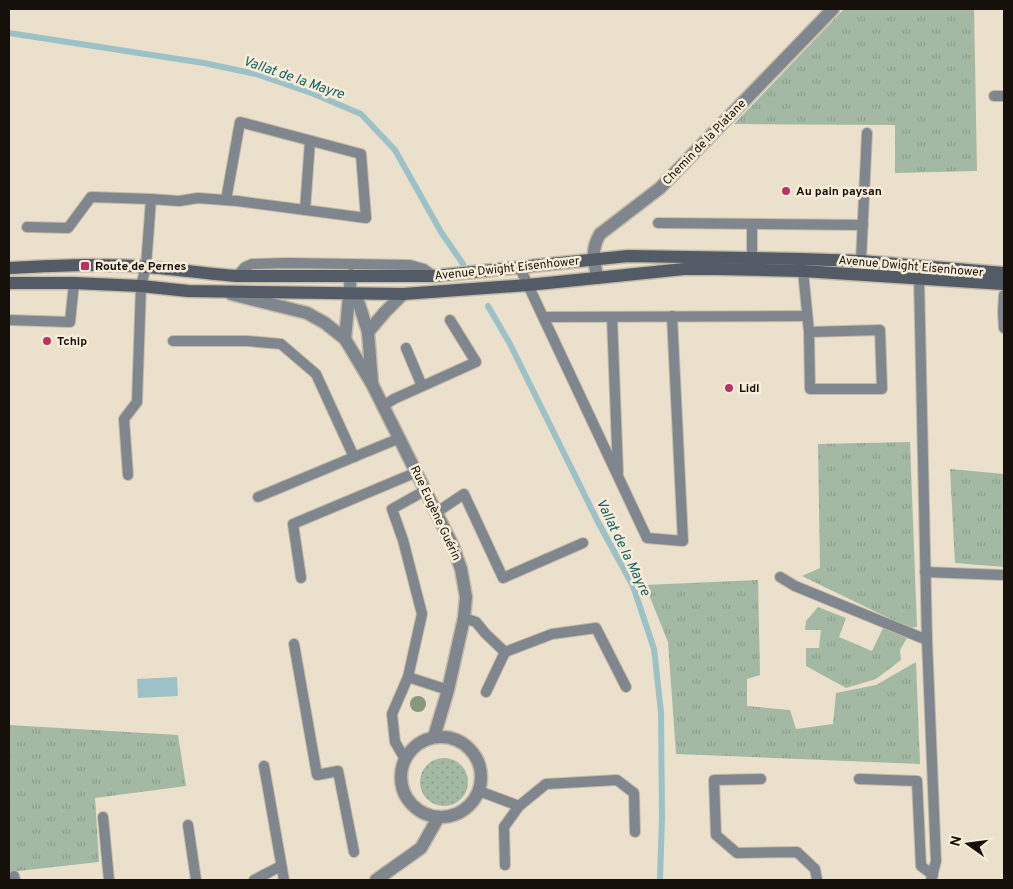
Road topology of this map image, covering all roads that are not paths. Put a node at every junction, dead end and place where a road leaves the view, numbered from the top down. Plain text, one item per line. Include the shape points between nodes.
1 (833, 9) edge
2 (867, 133) dead end
3 (310, 140) junction
4 (151, 199) junction
5 (226, 200) junction
6 (305, 210) junction
7 (658, 223) dead end
8 (752, 224) junction
9 (863, 225) junction
10 (27, 227) dead end
11 (752, 258) junction
12 (593, 259) junction
13 (862, 262) junction
14 (146, 266) junction
15 (9, 268) edge
16 (520, 268) junction
17 (803, 271) junction
18 (1004, 273) edge
19 (351, 275) junction
20 (237, 276) junction
21 (434, 276) junction
22 (598, 278) junction
23 (918, 279) junction
24 (9, 283) edge
25 (74, 283) junction
26 (1004, 284) edge
27 (528, 285) junction
28 (141, 286) junction
29 (219, 291) junction
30 (350, 293) junction
31 (403, 294) junction
32 (1004, 295) edge
33 (672, 316) junction
34 (807, 316) junction
35 (544, 317) junction
36 (612, 317) junction
37 (9, 320) edge
38 (450, 320) dead end
39 (1004, 328) edge
40 (368, 332) junction
41 (808, 332) junction
42 (345, 339) junction
43 (173, 341) dead end
44 (406, 348) dead end
45 (372, 384) junction
46 (422, 386) junction
47 (383, 406) junction
48 (400, 438) junction
49 (354, 457) junction
50 (417, 472) junction
51 (128, 475) dead end
52 (619, 478) junction
53 (426, 490) junction
54 (258, 497) dead end
55 (437, 512) junction
56 (583, 543) dead end
57 (926, 572) junction
58 (1003, 575) dead end
59 (780, 577) dead end
60 (301, 578) dead end
61 (464, 618) junction
62 (928, 640) junction
63 (294, 644) dead end
64 (505, 652) junction
65 (408, 677) junction
66 (626, 686) dead end
67 (448, 690) junction
68 (486, 692) dead end
69 (434, 737) junction
70 (405, 759) junction
71 (264, 766) dead end
72 (761, 779) dead end
73 (859, 779) dead end
74 (479, 791) junction
75 (519, 806) junction
76 (103, 817) dead end
77 (438, 818) junction
78 (188, 825) dead end
79 (635, 832) dead end
80 (354, 852) dead end
81 (505, 865) dead end
82 (282, 866) junction
83 (932, 878) edge
84 (110, 880) edge
85 (196, 880) edge
86 (254, 880) edge
87 (284, 880) edge
88 (376, 880) edge
89 (817, 880) edge

1 - 12 street, Chemin de la Platane via 660,188 600,234
2 - 9 lane
3 - 5 lane via 240,122
3 - 6 lane
3 - 6 lane via 361,154 366,218
4 - 5 lane
4 - 10 lane via 90,198 68,228
4 - 14 lane
5 - 6 lane
7 - 8 lane
8 - 9 lane
8 - 11 lane
9 - 13 lane
11 - 12 main road, Avenue Dwight Eisenhower via 628,256
11 - 13 main road, Avenue Dwight Eisenhower
12 - 16 main road, Avenue Dwight Eisenhower
12 - 22 street, Chemin de la Platane
13 - 18 main road, Avenue Dwight Eisenhower
14 - 15 main road, Avenue Dwight Eisenhower
14 - 20 main road, Avenue Dwight Eisenhower
14 - 28 lane
16 - 21 main road, Avenue Dwight Eisenhower
16 - 27 lane
17 - 22 main road, Avenue Dwight Eisenhower via 684,269
17 - 23 main road, Avenue Dwight Eisenhower
17 - 34 lane
19 - 20 main road, Avenue Dwight Eisenhower
19 - 21 main road, Avenue Dwight Eisenhower
19 - 30 street
20 - 21 lane via 252,264 288,263 410,265
22 - 27 main road, Avenue Dwight Eisenhower
23 - 26 main road, Avenue Dwight Eisenhower
23 - 57 lane
24 - 25 main road, Avenue Dwight Eisenhower
25 - 28 main road, Avenue Dwight Eisenhower
25 - 37 lane via 70,322
27 - 31 main road, Avenue Dwight Eisenhower
27 - 35 lane
28 - 29 main road, Avenue Dwight Eisenhower
28 - 51 lane via 137,402 124,419
29 - 30 main road, Avenue Dwight Eisenhower
29 - 42 street, Rue Eugène Guérin via 307,313
30 - 31 main road, Avenue Dwight Eisenhower
30 - 40 street, Rue Eugène Guérin via 359,304
30 - 42 street
31 - 40 street
32 - 39 lane
33 - 34 lane
33 - 36 lane
33 - 52 lane via 683,541 647,538
34 - 41 lane
35 - 36 lane
35 - 52 lane
36 - 52 lane
38 - 46 lane via 476,362
40 - 45 street, Rue Eugène Guérin
41 - 41 lane via 810,389 882,389 880,330
42 - 45 street, Rue Eugène Guérin
43 - 49 lane via 281,344 316,374
44 - 46 lane
45 - 47 street, Rue Eugène Guérin
46 - 47 lane
47 - 48 street, Rue Eugène Guérin
48 - 49 lane
48 - 50 street, Rue Eugène Guérin
49 - 54 lane
50 - 53 street, Rue Eugène Guérin
50 - 60 lane via 292,524
53 - 55 street, Rue Eugène Guérin
53 - 65 lane via 392,509 422,614
55 - 56 lane via 464,494 503,578
55 - 61 street, Rue Eugène Guérin via 461,568 466,597
57 - 58 lane
57 - 62 lane
59 - 62 lane
61 - 64 lane via 476,622
61 - 67 street, Rue Eugène Guérin
62 - 83 lane via 936,861
63 - 80 lane via 317,775 338,772
64 - 66 lane via 552,634 596,628
64 - 68 lane
65 - 67 lane
65 - 70 lane via 392,714 395,742
67 - 69 street, Rue Eugène Guérin
69 - 70 street via 413,748
69 - 74 street via 454,739 470,748 482,773
70 - 77 street via 401,773 405,795 413,806
71 - 82 lane
72 - 89 lane via 714,780 716,835 737,852 797,852 814,869
73 - 83 lane via 916,782 921,866
74 - 75 lane
74 - 77 street via 466,809 454,816
75 - 79 lane via 546,784 617,780 634,793
75 - 81 lane via 504,827
76 - 84 lane
77 - 88 street via 421,848
78 - 85 lane
82 - 86 lane
82 - 87 lane

